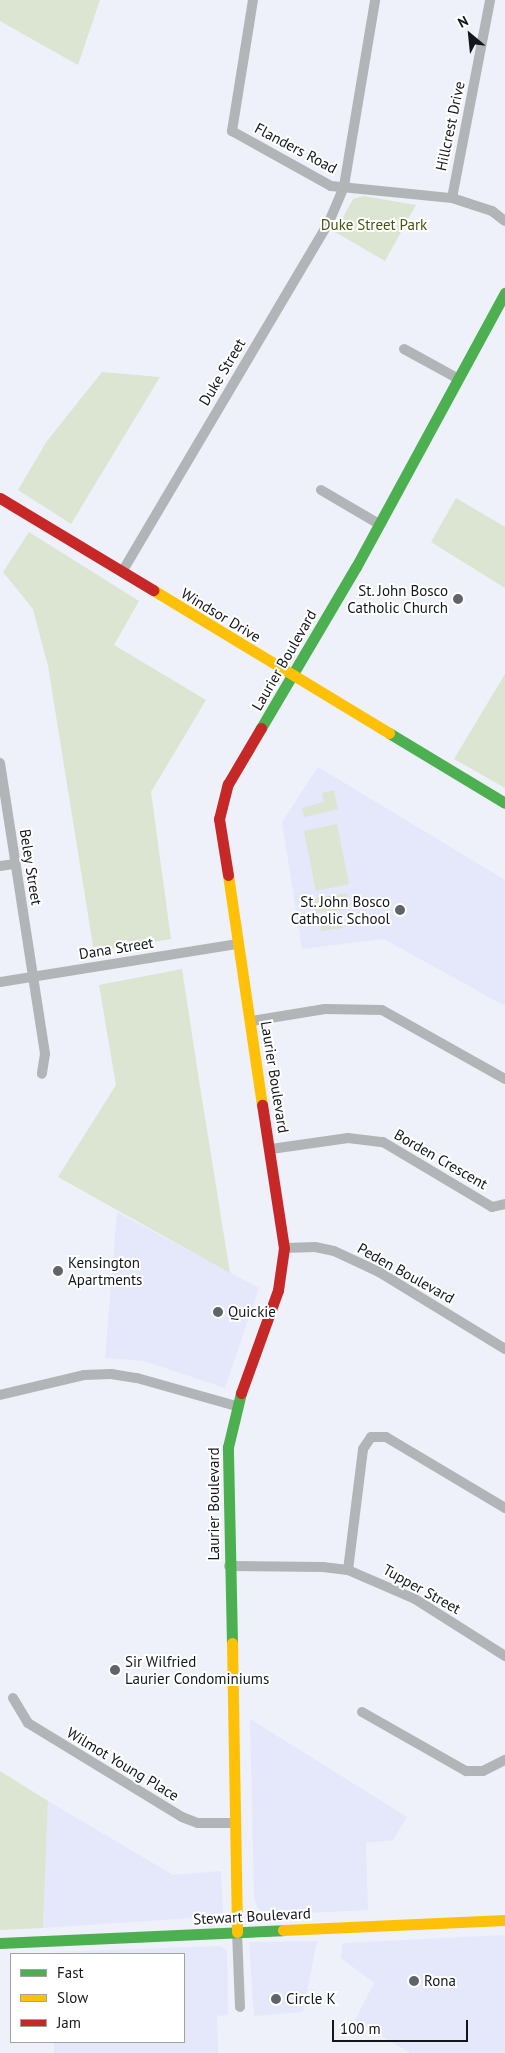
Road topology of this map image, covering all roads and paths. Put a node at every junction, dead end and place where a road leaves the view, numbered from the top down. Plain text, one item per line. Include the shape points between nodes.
1 (253, 0) edge
2 (375, 0) edge
3 (490, 0) edge
4 (344, 186) junction
5 (452, 198) junction
6 (505, 221) edge
7 (503, 301) edge
8 (404, 349) dead end
9 (457, 378) junction
10 (321, 490) dead end
11 (0, 498) edge
12 (379, 524) junction
13 (122, 572) junction
14 (293, 676) junction
15 (0, 763) edge
16 (505, 803) edge
17 (15, 864) junction
18 (0, 866) edge
19 (238, 944) junction
20 (33, 976) junction
21 (0, 982) edge
22 (252, 1021) junction
23 (42, 1074) dead end
24 (504, 1075) edge
25 (271, 1149) junction
26 (505, 1204) edge
27 (284, 1248) junction
28 (505, 1349) edge
29 (0, 1395) edge
30 (236, 1406) junction
31 (505, 1508) edge
32 (229, 1566) junction
33 (348, 1570) junction
34 (505, 1656) edge
35 (12, 1698) dead end
36 (362, 1712) dead end
37 (505, 1760) edge
38 (235, 1823) junction
39 (505, 1920) edge
40 (237, 1932) junction
41 (0, 1943) edge
42 (240, 2006) dead end

1 - 4 street, Flanders Road via 232,131 331,186
2 - 4 street
3 - 5 street, Hillcrest Drive
4 - 5 street, Flanders Road
4 - 13 street, Duke Street via 329,222
5 - 6 street, Flanders Road via 492,211
7 - 9 street, Laurier Boulevard
8 - 9 street
9 - 12 street, Laurier Boulevard
10 - 12 street
11 - 13 street, Windsor Drive
12 - 14 street, Laurier Boulevard
13 - 14 street, Windsor Drive
14 - 16 street, Windsor Drive
14 - 19 street, Laurier Boulevard via 228,784 219,819
15 - 17 street, Beley Street
17 - 18 street
17 - 20 street, Beley Street
19 - 20 street, Dana Street
19 - 22 street, Laurier Boulevard
20 - 21 street, Dana Street
20 - 23 street, Beley Street via 45,1054
22 - 24 street via 325,1009 382,1010
22 - 25 street, Laurier Boulevard
25 - 26 street, Borden Crescent via 348,1138 383,1142 492,1207
25 - 27 street, Laurier Boulevard
27 - 28 street, Peden Boulevard via 315,1247 334,1251 379,1272
27 - 30 street, Laurier Boulevard via 278,1290
29 - 30 street via 84,1375 111,1374 138,1378
30 - 32 street, Laurier Boulevard via 228,1447
31 - 33 street via 386,1436 371,1437 363,1449
32 - 33 street, Tupper Street
32 - 38 street, Laurier Boulevard
33 - 34 street, Tupper Street via 415,1599
35 - 38 street, Wilmot Young Place via 28,1723 182,1817 198,1823
36 - 37 street via 466,1771 483,1771
38 - 40 street, Laurier Boulevard
39 - 40 street, Stewart Boulevard
40 - 41 street, Stewart Boulevard
40 - 42 street

